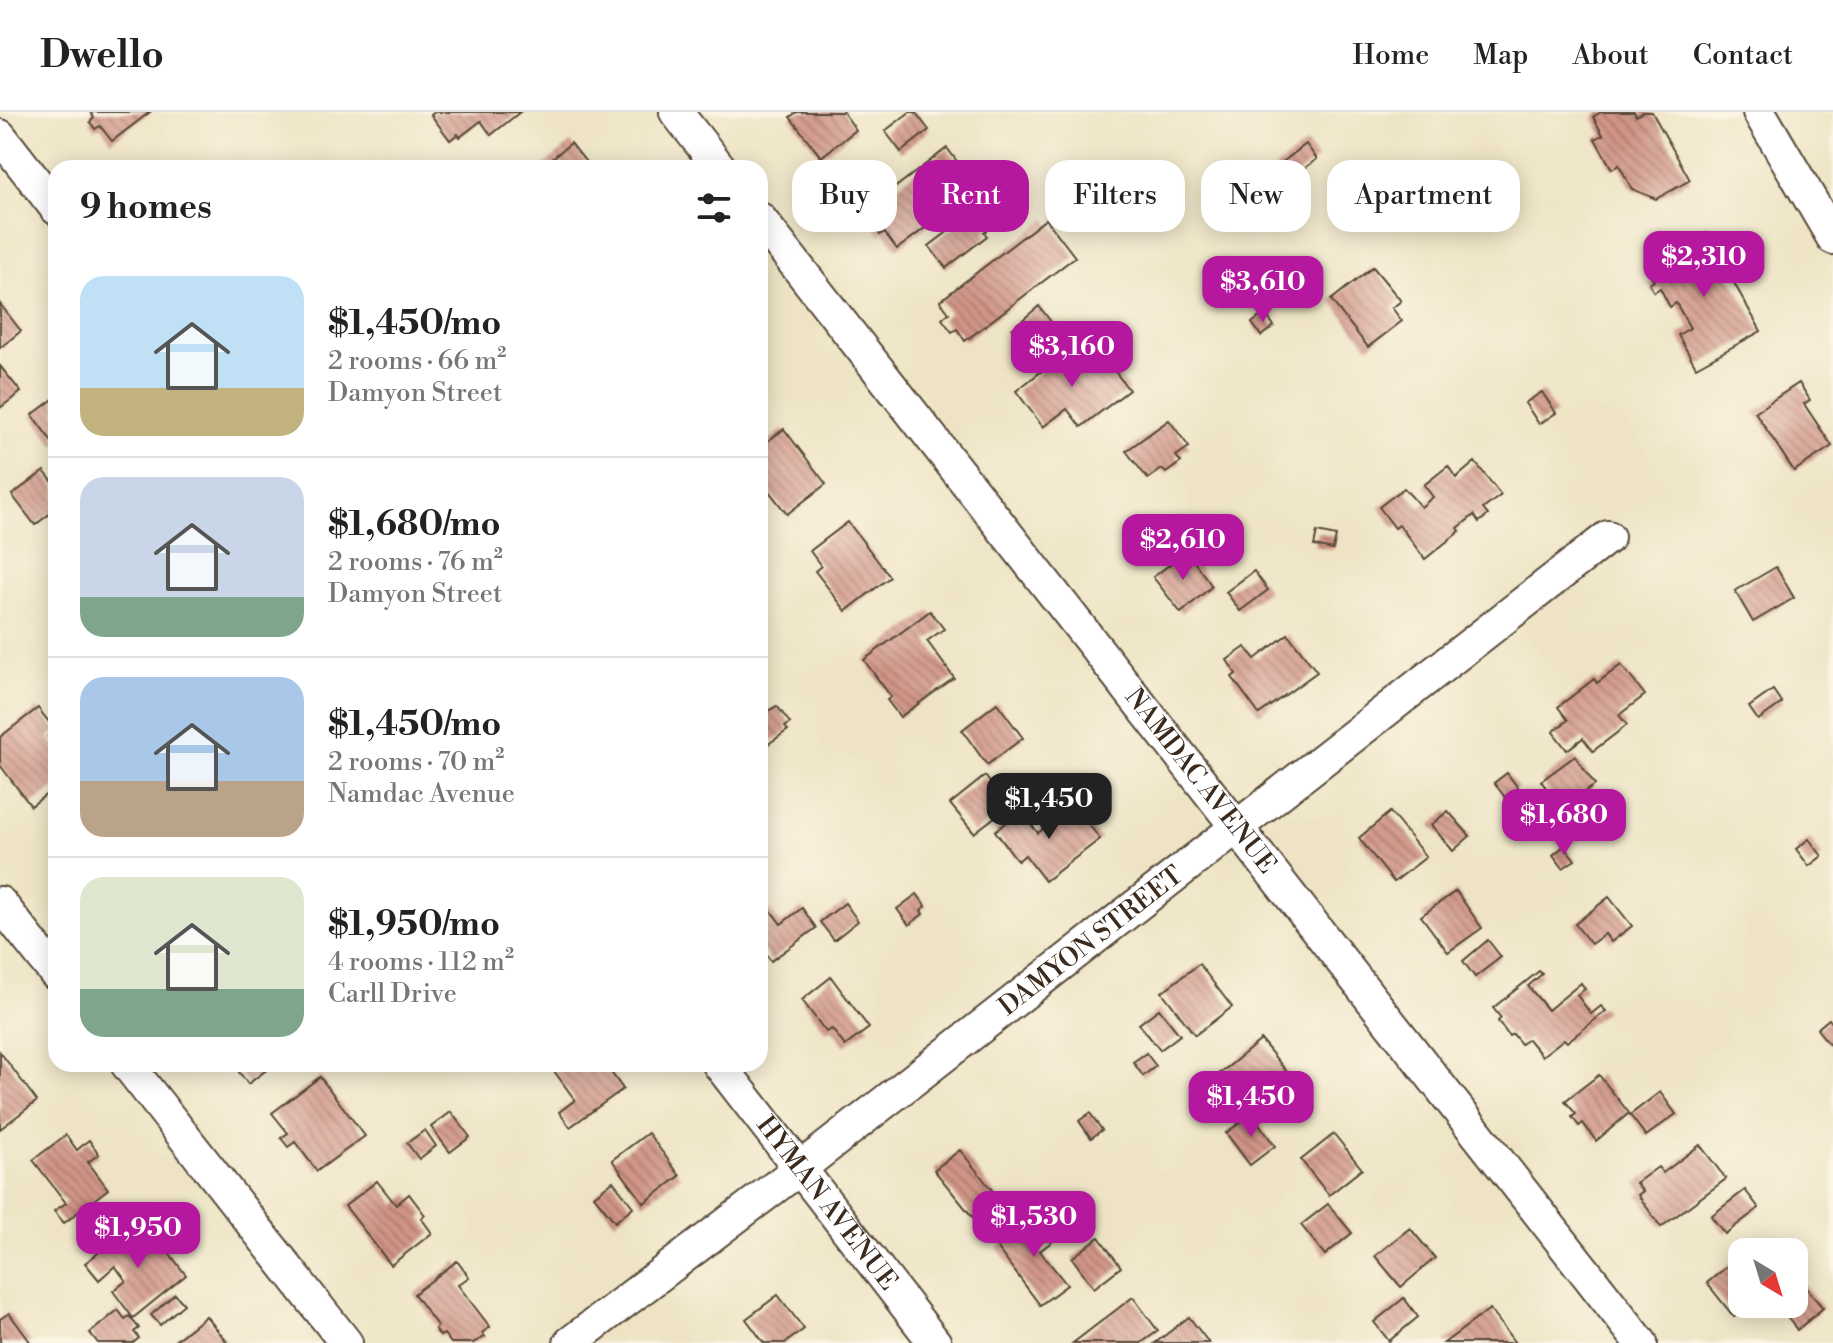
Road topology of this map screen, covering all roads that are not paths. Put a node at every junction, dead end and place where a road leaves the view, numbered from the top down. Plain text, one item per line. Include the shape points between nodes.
1 (676, 112) edge
2 (1759, 112) edge
3 (0, 136) edge
4 (714, 160) edge
5 (48, 198) edge
6 (768, 229) edge
7 (1833, 238) edge
8 (1608, 537) dead end
9 (1236, 828) junction
10 (0, 903) edge
11 (48, 964) edge
12 (133, 1072) edge
13 (725, 1072) edge
14 (799, 1169) junction
15 (346, 1343) edge
16 (570, 1343) edge
17 (935, 1343) edge
18 (1641, 1343) edge

1 - 4 street
2 - 7 street
3 - 5 street
6 - 9 street, NAMDAC AVENUE
8 - 9 street, DAMYON STREET
9 - 14 street, DAMYON STREET
9 - 18 street, NAMDAC AVENUE
10 - 11 street
12 - 15 street
13 - 14 street, HYMAN AVENUE
14 - 16 street, DAMYON STREET
14 - 17 street, HYMAN AVENUE

